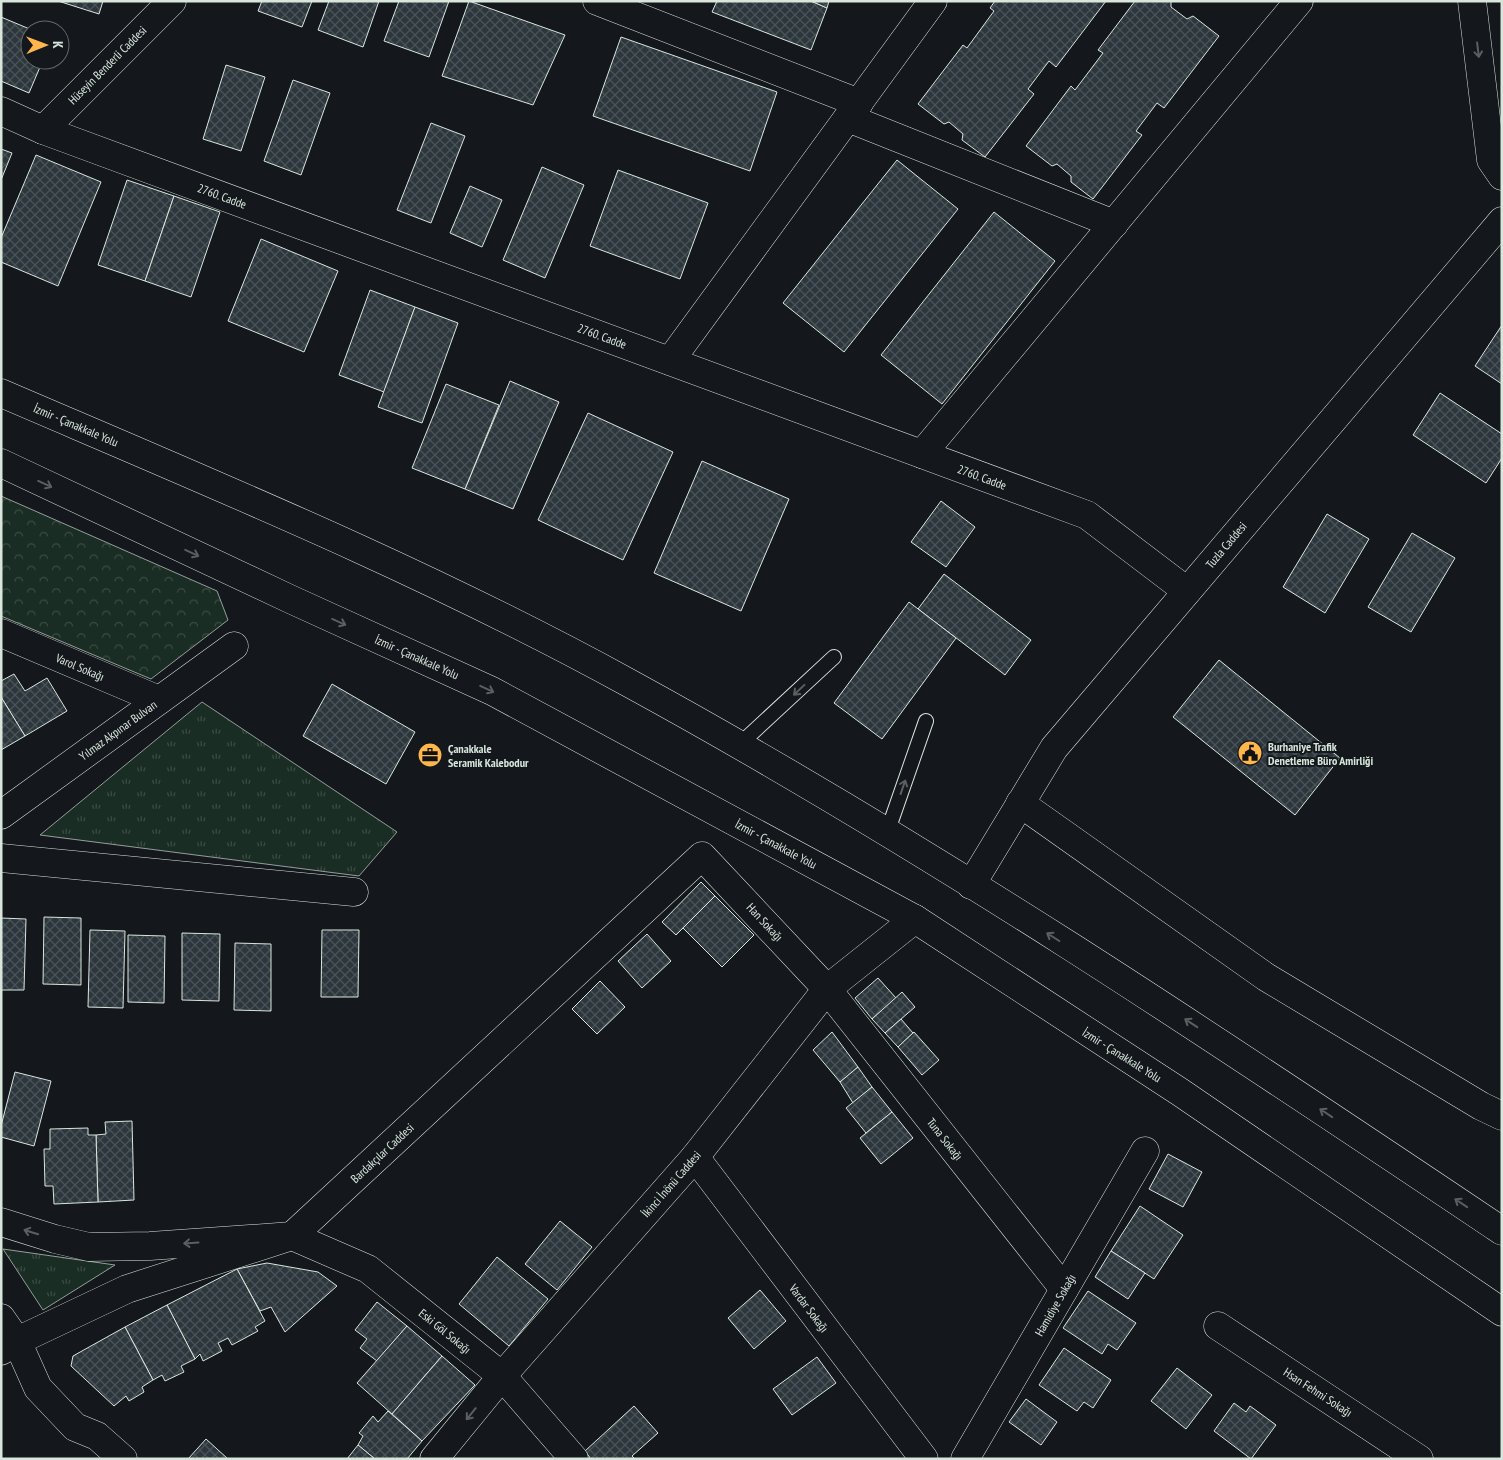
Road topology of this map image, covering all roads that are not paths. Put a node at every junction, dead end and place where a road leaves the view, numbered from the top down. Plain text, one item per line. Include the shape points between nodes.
1 (172, 1) edge
2 (597, 1) edge
3 (933, 1) edge
4 (1472, 1) edge
5 (1297, 2) edge
6 (1, 110) edge
7 (854, 111) junction
8 (43, 130) junction
9 (1502, 176) edge
10 (1502, 221) edge
11 (1114, 224) junction
12 (670, 361) junction
13 (1, 393) edge
14 (922, 454) junction
15 (1, 463) edge
16 (1188, 591) junction
17 (1, 633) edge
18 (234, 646) dead end
19 (834, 657) dead end
20 (159, 700) junction
21 (926, 722) dead end
22 (739, 745) junction
23 (1020, 803) junction
24 (1, 815) edge
25 (887, 833) junction
26 (702, 856) joint
27 (1, 858) edge
28 (971, 885) junction
29 (354, 892) dead end
30 (915, 919) junction
31 (827, 989) junction
32 (1502, 1116) edge
33 (1145, 1151) dead end
34 (695, 1157) junction
35 (1, 1222) edge
36 (1502, 1231) edge
37 (292, 1236) junction
38 (1064, 1289) junction
39 (1502, 1312) edge
40 (1, 1318) edge
41 (1218, 1326) dead end
42 (9, 1346) edge
43 (502, 1376) junction
44 (978, 1453) edge
45 (123, 1459) edge
46 (434, 1459) edge
47 (574, 1459) edge
48 (924, 1459) edge
49 (1419, 1459) edge

1 - 8 main road, Hüseyin Benderli Caddesi
2 - 7 main road
3 - 7 main road
4 -> 9 main road via 1491,160
5 - 11 main road
6 - 8 main road, 2760. Cadde
7 - 11 main road
7 - 12 main road
8 - 12 main road, 2760. Cadde
10 - 16 main road, Tuzla Caddesi
11 - 14 main road
12 - 14 main road, 2760. Cadde
13 - 22 main road, İzmir - Çanakkale Yolu via 294,519 508,620
14 - 16 main road, 2760. Cadde via 1087,515
15 -> 30 main road, İzmir - Çanakkale Yolu via 290,600 492,691
16 - 23 main road, Tuzla Caddesi via 1054,748
17 - 20 main road, Varol Sokağı
18 - 20 main road, Yılmaz Akpınar Bulvarı
19 -> 22 lane
20 - 24 main road, Yılmaz Akpınar Bulvarı
25 -> 21 lane
22 - 25 main road, İzmir - Çanakkale Yolu
23 - 28 main road, Tuzla Caddesi
23 - 32 main road via 1266,976
25 - 28 main road, İzmir - Çanakkale Yolu
26 - 31 main road, Han Sokağı
26 - 37 main road, Bardakçılar Caddesi
27 - 29 main road
36 -> 28 main road, İzmir - Çanakkale Yolu via 1192,1023
30 - 31 main road, İkinci İnönü Caddesi
30 - 39 main road, İzmir - Çanakkale Yolu via 1180,1092
31 - 34 main road, İkinci İnönü Caddesi
31 - 38 main road, Tuna Sokağı
33 - 38 main road, Hamidiye Sokağı
34 - 43 main road, İkinci İnönü Caddesi
34 - 48 main road, Vardar Sokağı
37 -> 35 main road via 89,1247 55,1240
37 - 42 main road, Bardakçılar Caddesi via 133,1286
37 - 43 main road, Eski Göl Sokağı via 368,1269
38 - 44 main road, Hamidiye Sokağı
40 - 42 main road
41 - 49 main road, Hsan Fehmi Sokağı
42 - 45 main road via 38,1388 75,1427 97,1436
43 -> 46 main road, İkinci İnönü Caddesi
43 - 47 main road, Eski Göl Sokağı

